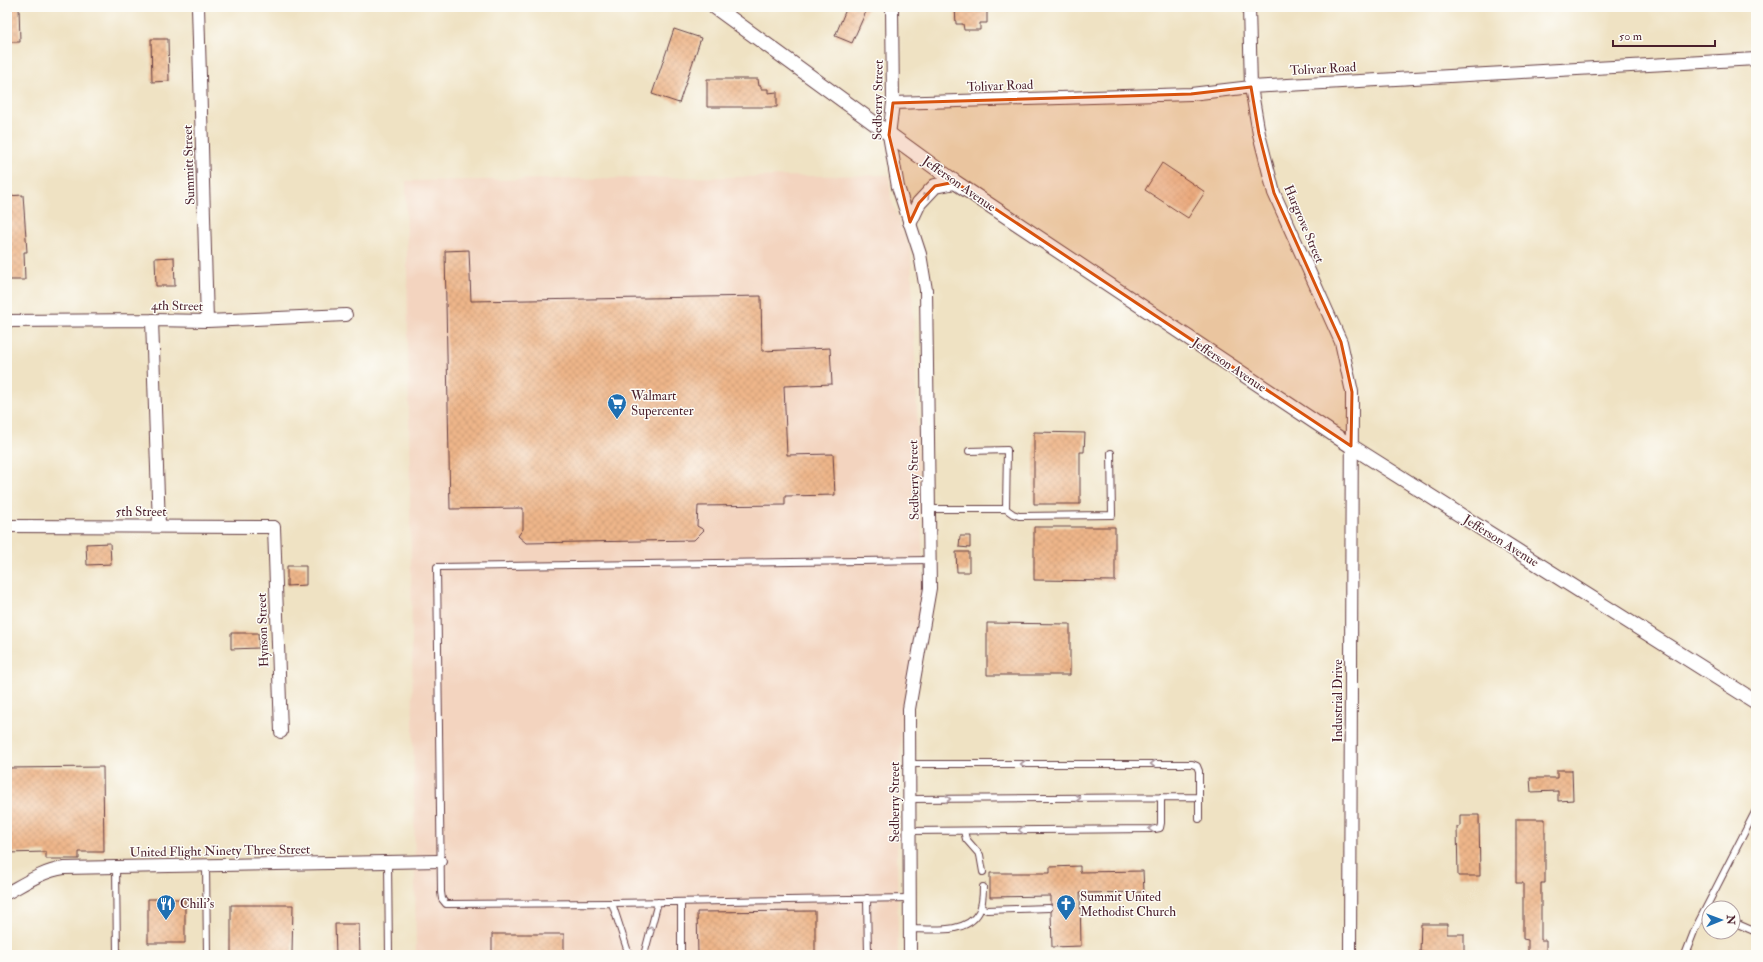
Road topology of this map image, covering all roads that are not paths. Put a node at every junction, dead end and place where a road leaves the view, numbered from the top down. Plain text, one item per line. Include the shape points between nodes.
1 (198, 7) edge
2 (715, 7) edge
3 (892, 7) edge
4 (1249, 7) edge
5 (1756, 59) edge
6 (1251, 87) junction
7 (892, 104) junction
8 (889, 135) junction
9 (955, 182) junction
10 (910, 222) junction
11 (346, 315) dead end
12 (152, 320) junction
13 (7, 321) edge
14 (207, 321) junction
15 (1351, 446) junction
16 (969, 451) dead end
17 (1111, 453) dead end
18 (929, 509) junction
19 (1006, 509) junction
20 (7, 526) edge
21 (159, 526) junction
22 (274, 527) joint
23 (929, 560) junction
24 (1756, 702) edge
25 (281, 732) dead end
26 (909, 764) junction
27 (1161, 797) junction
28 (1199, 797) junction
29 (909, 799) junction
30 (1756, 810) edge
31 (1199, 819) dead end
32 (909, 831) junction
33 (964, 831) junction
34 (440, 861) junction
35 (388, 862) junction
36 (206, 865) junction
37 (116, 867) junction
38 (983, 872) dead end
39 (983, 887) dead end
40 (7, 893) edge
41 (867, 898) junction
42 (909, 898) junction
43 (1712, 900) edge
44 (658, 902) junction
45 (680, 902) junction
46 (612, 903) junction
47 (981, 908) junction
48 (1049, 908) dead end
49 (1701, 920) edge
50 (1741, 925) edge
51 (909, 929) junction
52 (1756, 932) edge
53 (117, 955) edge
54 (207, 955) edge
55 (390, 955) edge
56 (629, 955) edge
57 (644, 955) edge
58 (681, 955) edge
59 (868, 955) edge
60 (910, 955) edge
61 (1350, 955) edge
62 (1685, 955) edge

1 - 14 street, Summitt Street
2 - 8 street, Jefferson Avenue
3 - 7 street, Sedberry Street
4 - 6 street, Hargrove Street
5 - 6 street, Tolivar Road
6 - 7 street, Tolivar Road via 1192,94
6 - 15 street, Hargrove Street via 1259,134 1274,193 1341,342 1352,392
7 - 8 street, Sedberry Street
8 - 9 street, Jefferson Avenue
8 - 10 street, Sedberry Street via 898,187
10 -> 9 street via 920,202 935,186
9 - 15 street, Jefferson Avenue
10 - 18 street, Sedberry Street via 920,254 926,290
11 - 14 street, 4th Street
12 - 13 street, 4th Street
12 - 14 street, 4th Street
12 - 21 street
15 - 24 street, Jefferson Avenue
15 - 61 street, Industrial Drive
16 - 19 lane via 1007,450
17 - 19 lane via 1112,515 1019,516
18 - 19 lane
18 - 23 street, Sedberry Street
20 - 21 street, 5th Street
21 - 22 street, 5th Street
22 - 25 street, Hynson Street
23 - 26 street, Sedberry Street via 928,601 910,699
23 - 34 lane via 437,566
28 -> 26 lane via 1199,771 1197,766 1192,764
26 - 29 street, Sedberry Street
27 - 28 lane
29 -> 27 lane
27 -> 33 lane via 1161,823 1160,828 1155,829
28 - 31 lane
29 - 32 street, Sedberry Street
30 - 43 lane
32 - 33 lane
32 - 42 street, Sedberry Street
33 - 38 lane via 966,839 980,855
34 - 35 street, United Flight Ninety Three Street
34 - 46 lane via 440,892 446,904
35 - 36 street, United Flight Ninety Three Street
35 - 55 lane
36 - 37 street, United Flight Ninety Three Street
36 - 54 lane
37 - 40 street, United Flight Ninety Three Street via 54,869
37 - 53 lane
39 - 47 lane
41 - 42 lane
41 - 45 lane
41 - 59 lane
42 - 51 street, Sedberry Street
44 - 45 lane
44 - 46 lane
57 -> 44 lane
45 - 58 lane
46 - 56 lane
47 - 48 lane
47 - 51 lane via 972,920 954,928
49 - 62 lane
50 - 52 lane
51 - 60 street, Sedberry Street

